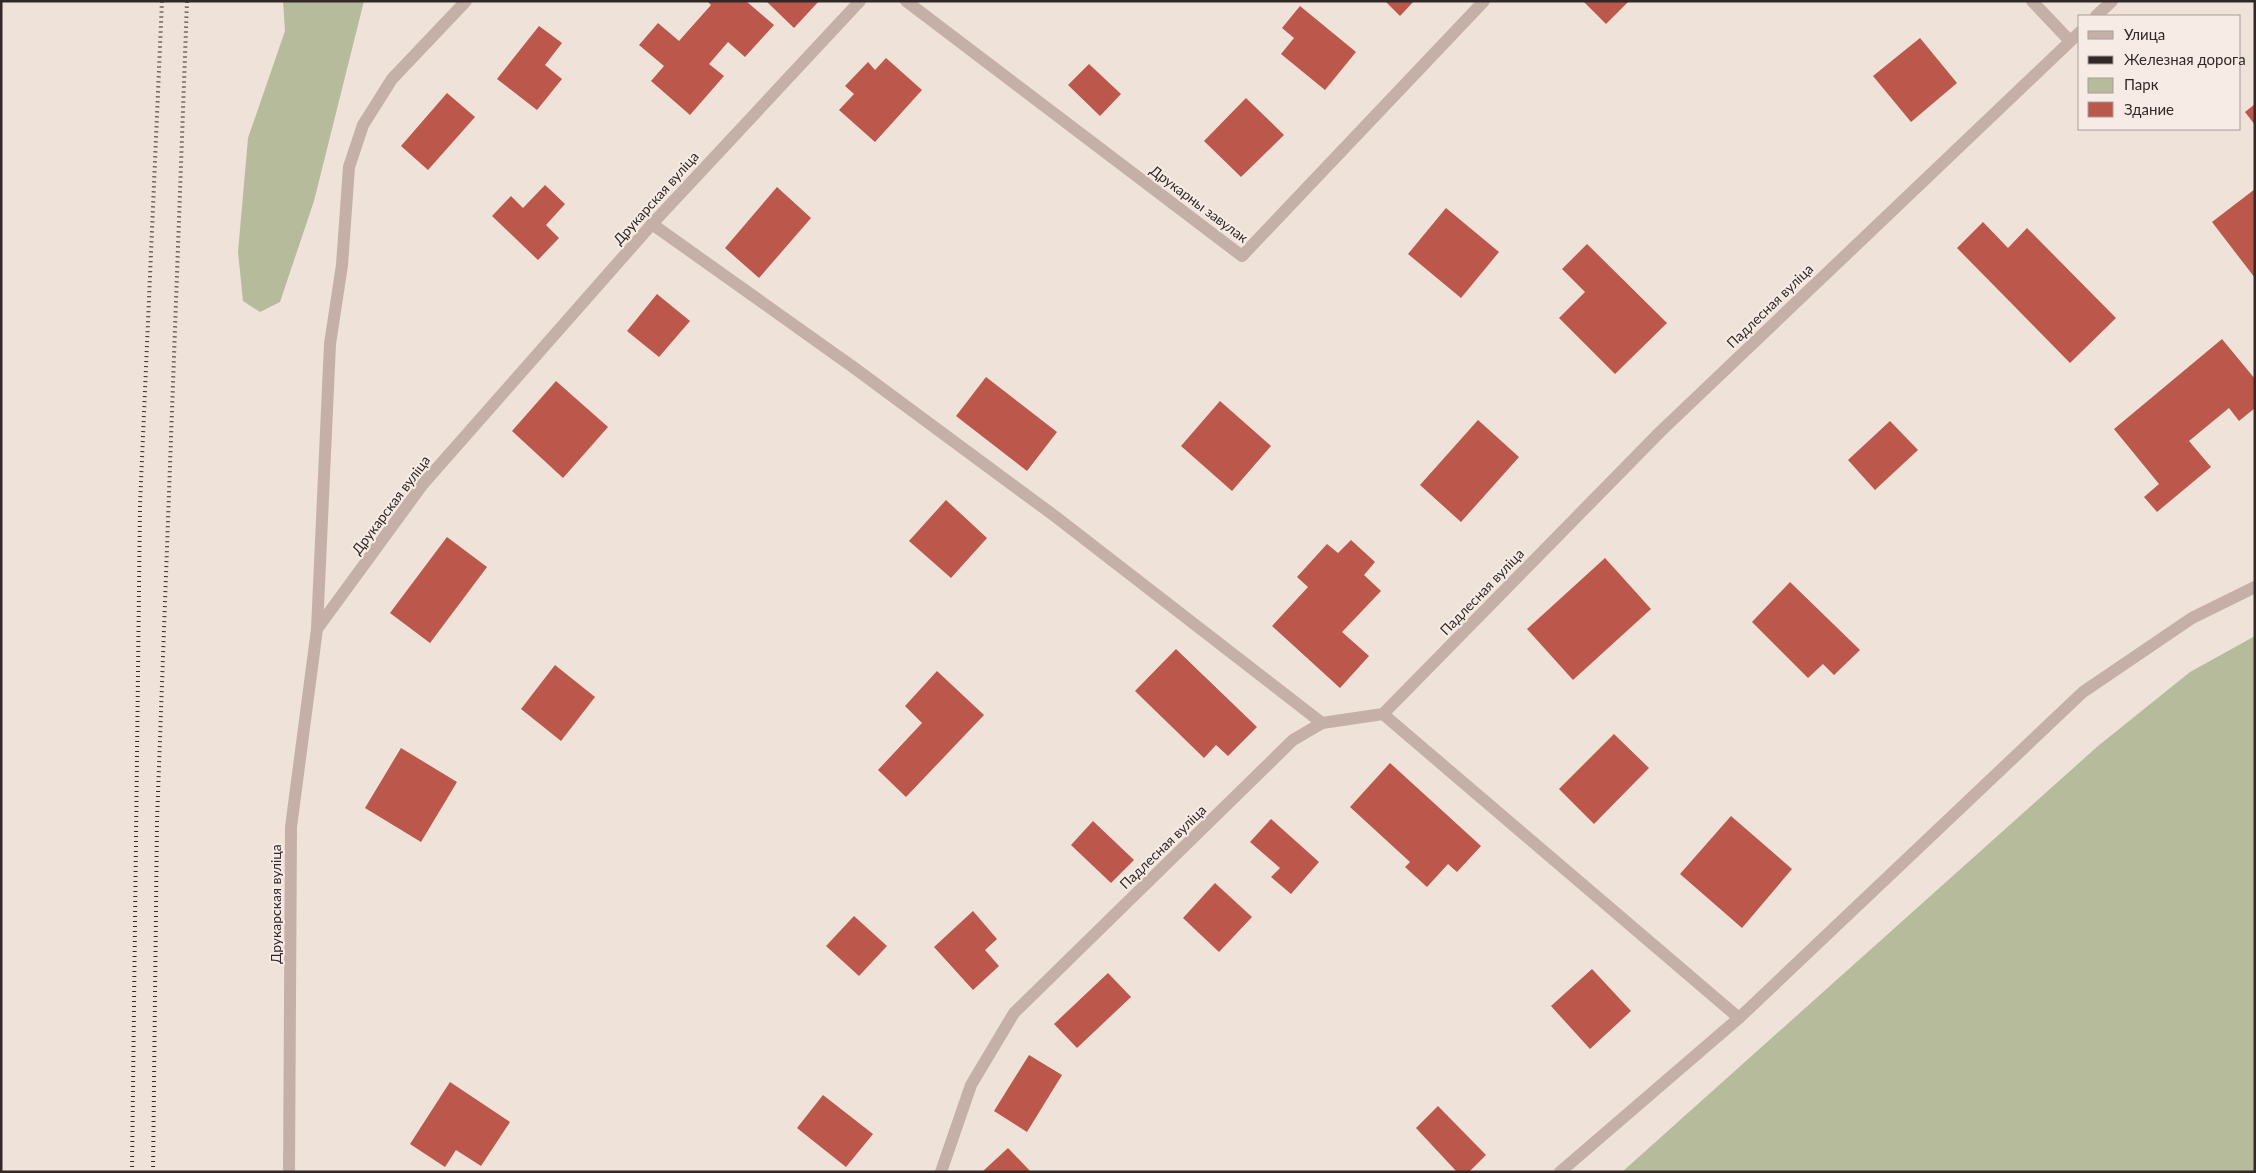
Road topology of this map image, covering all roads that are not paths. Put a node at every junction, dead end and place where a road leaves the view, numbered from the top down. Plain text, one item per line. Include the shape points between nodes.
1 (466, 1) edge
2 (860, 1) edge
3 (906, 1) edge
4 (1484, 1) edge
5 (2032, 1) edge
6 (2112, 1) edge
7 (2097, 15) edge
8 (2078, 34) edge
9 (2070, 41) junction
10 (652, 224) junction
11 (2255, 587) edge
12 (317, 629) junction
13 (1383, 714) junction
14 (1322, 722) junction
15 (1739, 1018) junction
16 (289, 1172) edge
17 (941, 1172) edge
18 (1560, 1172) edge

1 - 12 street via 392,78 362,125 349,167 342,265 330,344
2 - 10 street, Друкарская вуліца
3 - 4 street, Друкарны завулак via 1242,256
5 - 9 street
6 - 7 street
8 - 9 street, Падлесная вуліца
9 - 13 street, Падлесная вуліца via 1661,431
10 - 12 street, Друкарская вуліца via 423,484
10 - 14 street via 1056,517
11 - 15 street via 2192,618 2083,692
12 - 16 street, Друкарская вуліца via 291,827
13 - 14 street, Падлесная вуліца
13 - 15 street
14 - 17 street, Падлесная вуліца via 1293,740 1014,1013 971,1085
15 - 18 street

